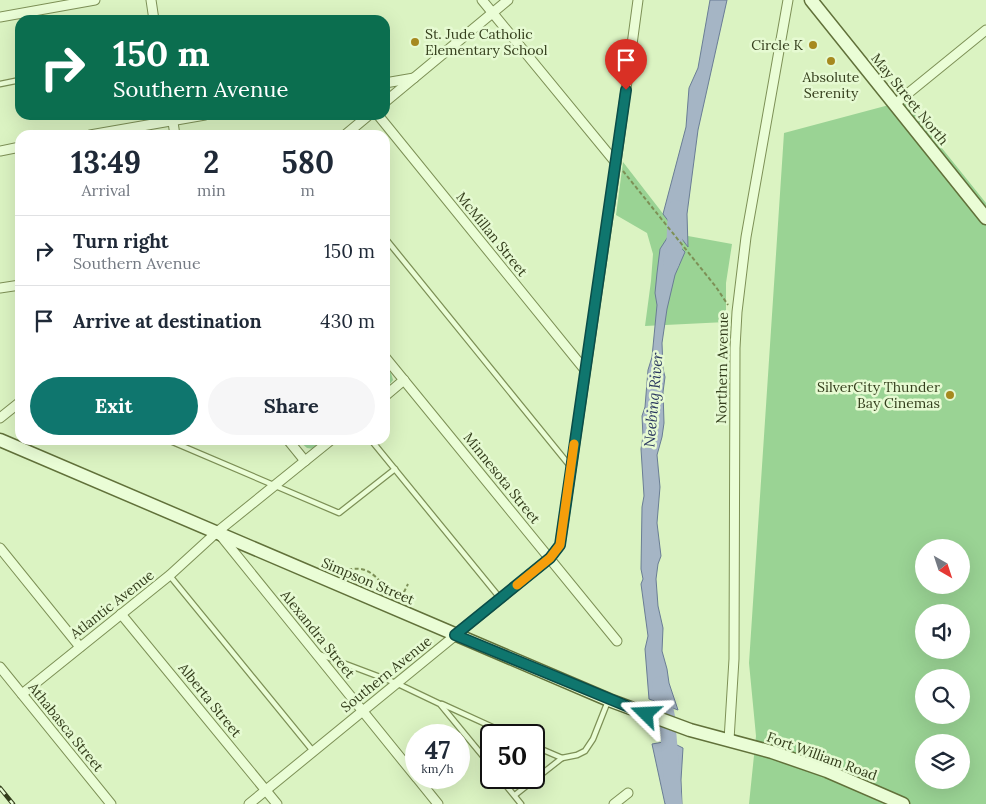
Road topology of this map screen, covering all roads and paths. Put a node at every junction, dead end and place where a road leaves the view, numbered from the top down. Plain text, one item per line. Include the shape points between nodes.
1 (96, 0) edge
2 (151, 0) edge
3 (482, 0) edge
4 (508, 0) edge
5 (638, 0) edge
6 (788, 0) edge
7 (811, 0) edge
8 (492, 13) junction
9 (153, 15) edge
10 (0, 17) edge
11 (986, 30) edge
12 (415, 77) junction
13 (15, 81) edge
14 (390, 82) edge
15 (0, 84) edge
16 (390, 98) edge
17 (895, 104) junction
18 (162, 120) edge
19 (363, 120) edge
20 (382, 120) edge
21 (114, 130) edge
22 (351, 130) edge
23 (15, 148) edge
24 (0, 151) edge
25 (619, 166) junction
26 (986, 218) edge
27 (390, 244) edge
28 (15, 286) edge
29 (0, 288) edge
30 (736, 317) junction
31 (390, 363) edge
32 (585, 370) junction
33 (404, 380) junction
34 (390, 392) edge
35 (15, 406) edge
36 (0, 418) edge
37 (0, 440) edge
38 (180, 445) edge
39 (292, 445) edge
40 (325, 445) edge
41 (375, 445) edge
42 (305, 461) junction
43 (571, 467) junction
44 (394, 468) junction
45 (274, 486) junction
46 (217, 532) junction
47 (0, 548) edge
48 (550, 558) junction
49 (342, 572) dead end
50 (170, 575) junction
51 (408, 584) dead end
52 (390, 593) dead end
53 (401, 598) dead end
54 (500, 598) junction
55 (121, 614) junction
56 (455, 635) junction
57 (617, 641) dead end
58 (80, 647) junction
59 (317, 653) junction
60 (0, 667) edge
61 (396, 683) junction
62 (22, 694) junction
63 (609, 700) junction
64 (440, 704) junction
65 (363, 710) junction
66 (485, 724) edge
67 (729, 740) junction
68 (313, 751) junction
69 (545, 751) edge
70 (480, 753) edge
71 (562, 758) junction
72 (405, 762) edge
73 (426, 789) edge
74 (509, 789) edge
75 (266, 790) junction
76 (628, 793) dead end
77 (514, 795) junction
78 (111, 804) edge
79 (248, 804) edge
80 (277, 804) edge
81 (438, 804) edge
82 (521, 804) edge
83 (614, 804) edge
84 (903, 804) edge

1 - 10 street
2 - 9 street
3 - 8 street
4 - 8 street
5 - 25 street, Southern Avenue
6 - 30 street, Northern Avenue via 746,237
7 - 17 main road, May Street North
8 - 12 street
8 - 25 street
11 - 17 street
12 - 14 street
12 - 16 street
13 - 15 lane
17 - 26 main road, May Street North
18 - 21 street
19 - 22 street
20 - 32 street, McMillan Street
23 - 24 street
25 - 30 path via 716,287
25 - 32 street, Southern Avenue
27 - 43 lane
28 - 29 street
30 - 67 street, Northern Avenue via 734,659
31 - 33 street, Minnesota Street
32 - 43 street, Southern Avenue
33 - 34 street
33 - 48 street, Minnesota Street
35 - 36 street
37 - 46 main road, Simpson Street
38 - 45 lane
39 - 42 street
40 - 42 street, Atlantic Avenue
41 - 44 lane
42 - 45 street, Atlantic Avenue
43 - 48 street, Southern Avenue via 560,545
44 - 45 lane via 339,513
44 - 54 lane
45 - 46 street, Atlantic Avenue
46 - 50 street, Atlantic Avenue
46 - 56 main road, Simpson Street
46 - 59 street, Alexandra Street
47 - 58 street
48 - 54 street, Southern Avenue
48 - 57 street, Minnesota Street
49 - 52 path via 350,569 377,574
50 - 55 street, Atlantic Avenue
50 - 68 lane
51 - 53 path
54 - 56 street, Southern Avenue
55 - 58 street, Atlantic Avenue
55 - 75 street, Alberta Street
56 - 61 street, Southern Avenue
56 - 63 main road, Simpson Street
58 - 62 street, Atlantic Avenue
59 - 61 lane
59 - 65 street, Alexandra Street
60 - 62 street, Athabasca Street
61 - 64 lane
61 - 65 street, Southern Avenue
62 - 78 street, Athabasca Street
63 - 67 main road, Simpson Street via 690,730
63 - 71 lane via 585,751
64 - 66 lane
64 - 70 lane
65 - 68 street, Southern Avenue
65 - 72 street, Alexandra Street
67 - 84 main road, Fort William Road via 827,771
68 - 75 street, Southern Avenue
69 - 71 lane
71 - 77 lane
73 - 81 street, Alexandra Street
74 - 77 lane
75 - 79 street
75 - 80 street, Alberta Street
76 - 83 street
77 - 82 lane

